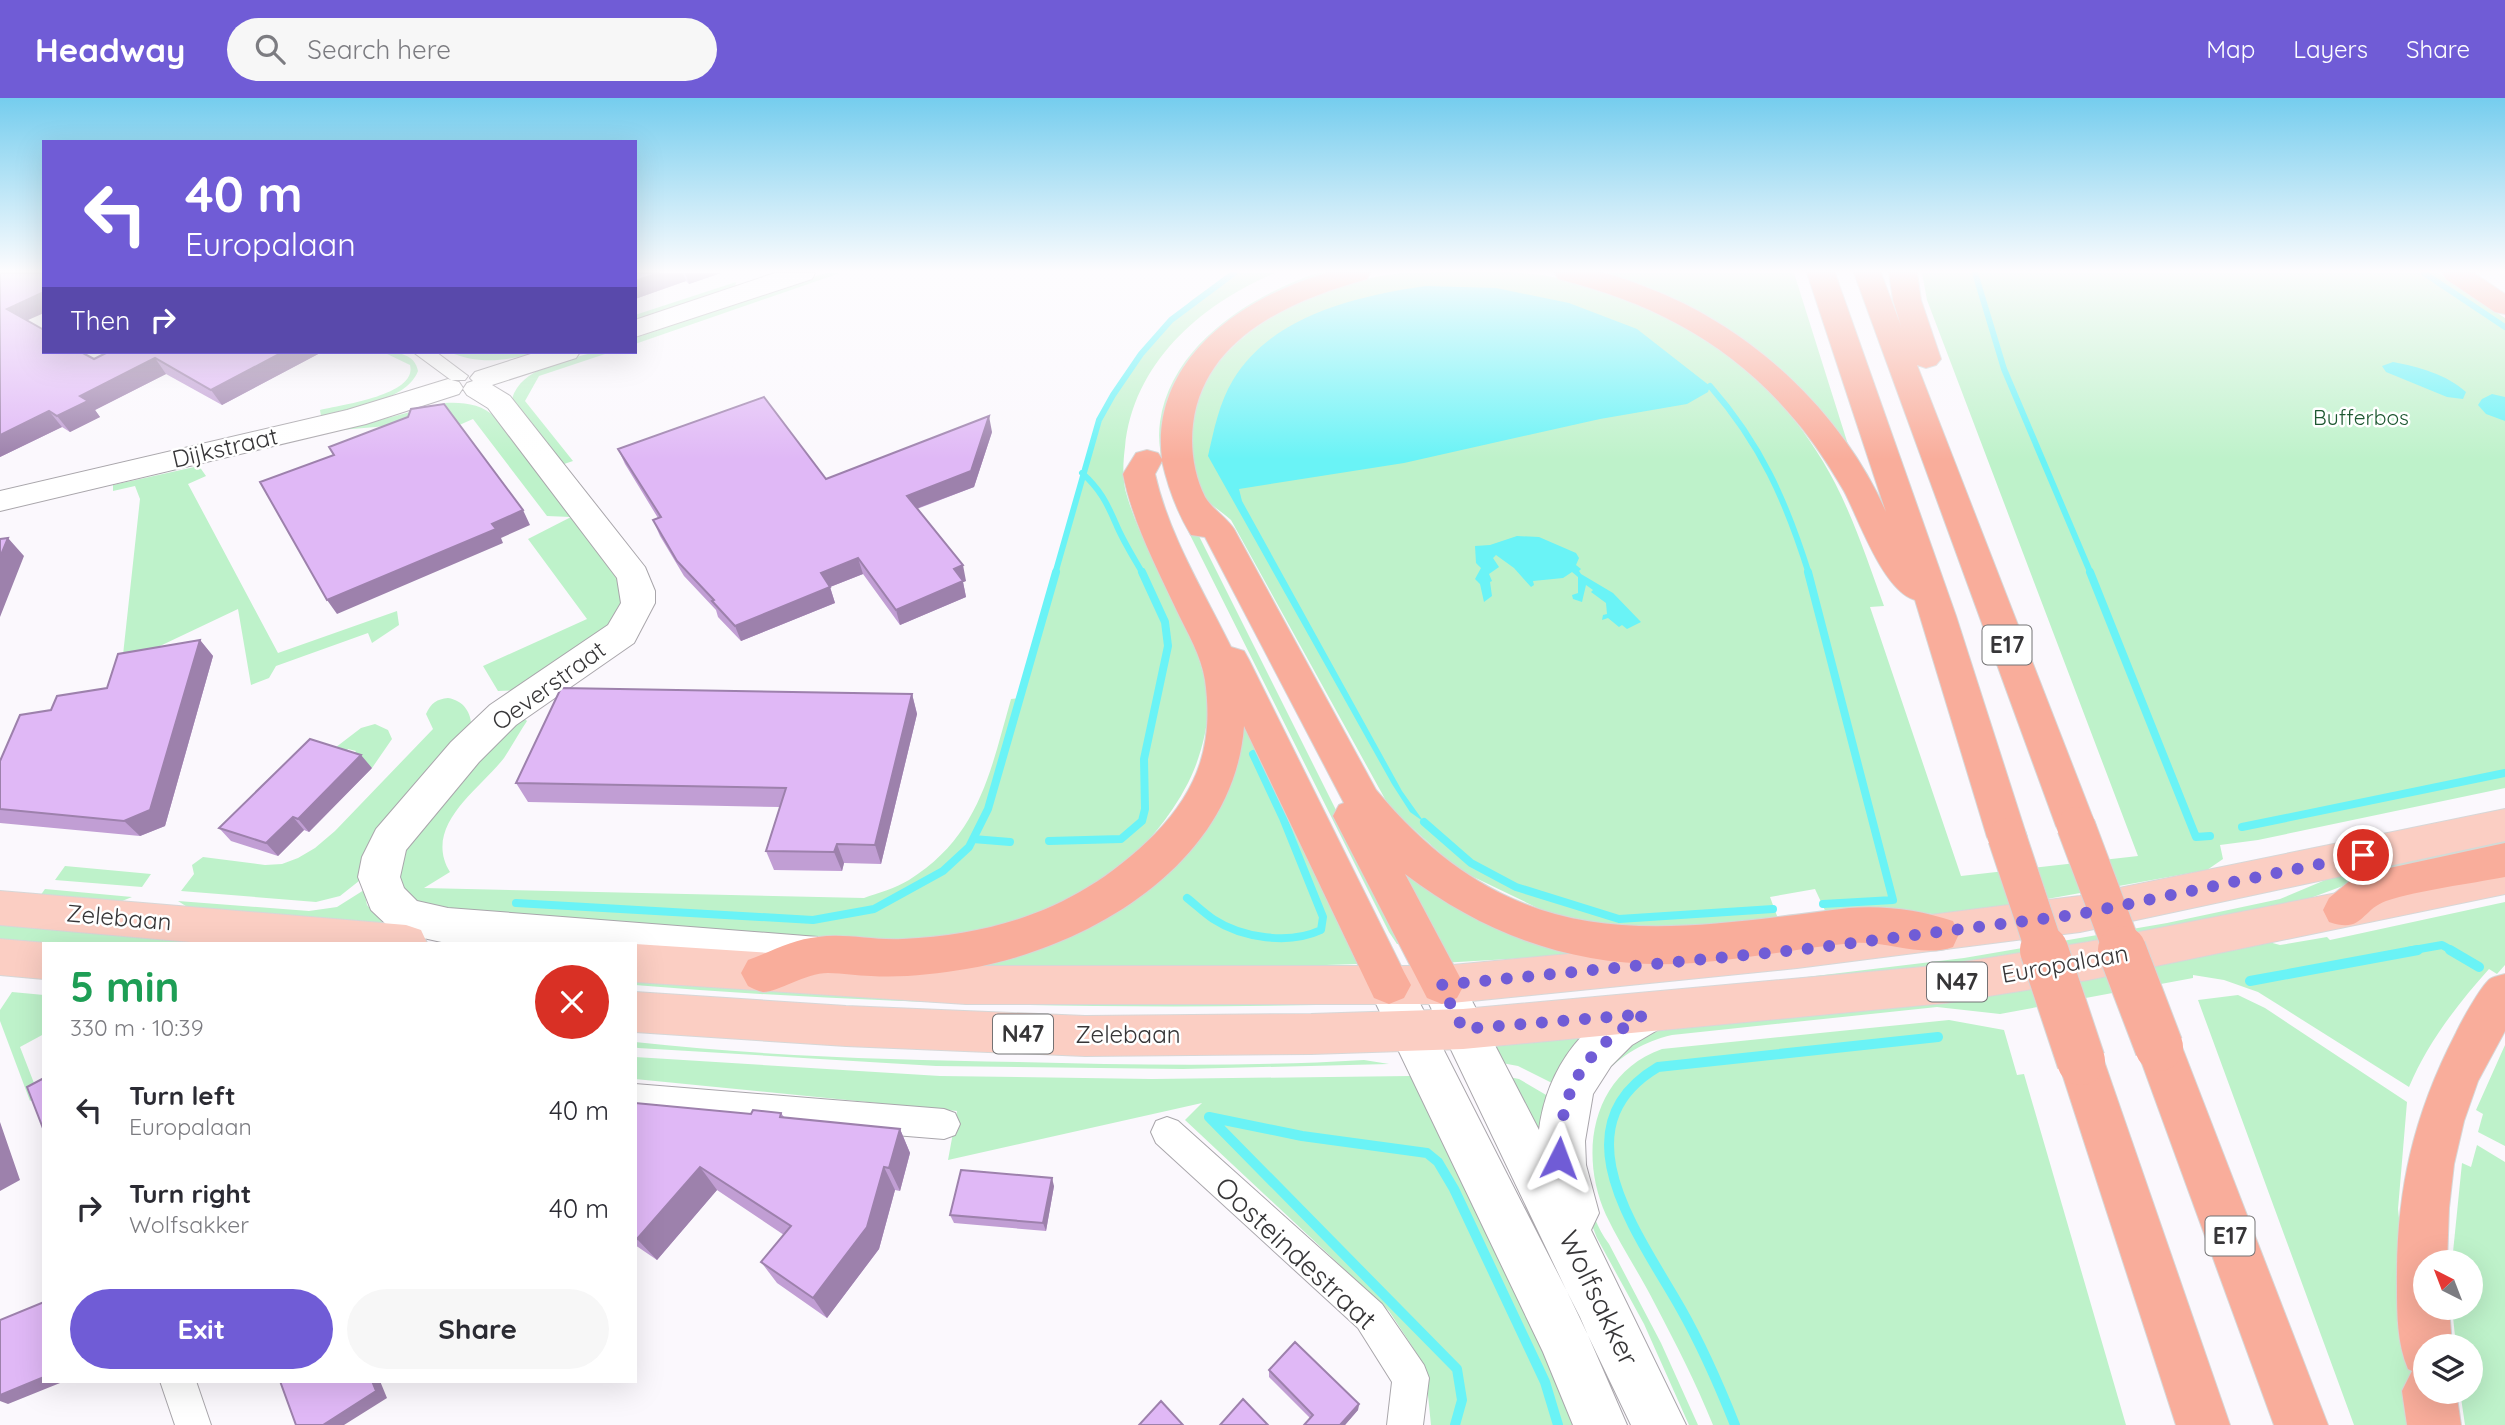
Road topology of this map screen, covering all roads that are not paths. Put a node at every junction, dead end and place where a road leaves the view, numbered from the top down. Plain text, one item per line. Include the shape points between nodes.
1 (1200, 335) edge
2 (1229, 335) edge
3 (1716, 335) edge
4 (1842, 335) edge
5 (1890, 335) edge
6 (1919, 335) edge
7 (426, 354) edge
8 (560, 354) edge
9 (467, 383) junction
10 (1149, 437) junction
11 (1939, 464) junction
12 (0, 501) edge
13 (1191, 503) junction
14 (1938, 616) junction
15 (2505, 825) edge
16 (2505, 860) edge
17 (2505, 877) edge
18 (0, 908) edge
19 (2344, 910) junction
20 (1938, 933) junction
21 (394, 942) edge
22 (818, 955) junction
23 (0, 957) edge
24 (42, 961) edge
25 (637, 963) edge
26 (763, 973) junction
27 (1389, 985) junction
28 (1441, 985) junction
29 (2505, 993) edge
30 (637, 1012) edge
31 (1645, 1014) junction
32 (1463, 1029) junction
33 (1410, 1031) junction
34 (637, 1099) edge
35 (944, 1124) dead end
36 (1167, 1132) dead end
37 (2425, 1334) edge
38 (179, 1383) edge
39 (2431, 1404) edge
40 (193, 1425) edge
41 (1405, 1425) edge
42 (1600, 1425) edge
43 (1659, 1425) edge
44 (1679, 1425) edge
45 (2203, 1425) edge
46 (2301, 1425) edge
47 (2434, 1425) edge

1 - 10 highway via 1168,374
2 - 13 highway via 1197,370 1178,414 1178,459
3 - 14 highway via 1769,372 1815,425 1861,493 1886,547
4 - 14 highway, E17
5 - 11 highway, E17
6 - 11 highway via 1942,406
7 - 9 street, Oeverstraat
8 - 9 street, Dijkstraat
9 - 12 street, Dijkstraat via 355,417
9 - 22 street, Oeverstraat via 499,402 633,575 638,603 621,634 503,715 390,840 379,877 386,898 405,916 448,926
10 - 22 highway via 1139,474 1150,517 1223,674 1224,740 1217,775 1202,804 1139,875 1079,915 1039,932 1000,944 929,955
10 - 27 highway via 1155,501
11 - 46 highway, E17, bridge
13 - 20 highway via 1217,529 1362,801 1404,851 1468,898 1542,930 1621,945 1684,945 1868,925
13 - 28 highway
14 - 45 highway, E17, bridge
15 - 20 main road, Europalaan / N47 via 2080,914
16 - 19 highway via 2372,887
17 - 19 main road, Europalaan / N47
18 - 21 main road, Zelebaan
19 - 31 main road, Europalaan / N47 via 1945,984
20 - 28 main road, Europalaan / N47
22 - 26 highway
23 - 24 main road
25 - 26 main road, Zelebaan / N47
26 - 27 main road, Zelebaan / N47 via 966,985
27 - 28 main road, Europalaan / N47
27 - 33 street, Wolfsakker
28 - 32 street, Wolfsakker
29 - 37 highway via 2460,1067 2435,1135 2421,1247
30 - 33 main road, Zelebaan / N47 via 1085,1036
31 - 32 main road, Europalaan / N47
31 - 44 street, Wolfsakker via 1613,1033 1576,1080 1563,1114 1559,1158 1565,1191 1577,1218
32 - 33 main road, Europalaan / N47
32 - 43 street, Wolfsakker via 1610,1315
33 - 42 street, Wolfsakker via 1562,1335
34 - 35 street
36 - 41 street, Oosteindestraat via 1370,1316 1411,1378
38 - 40 street
39 - 47 highway

